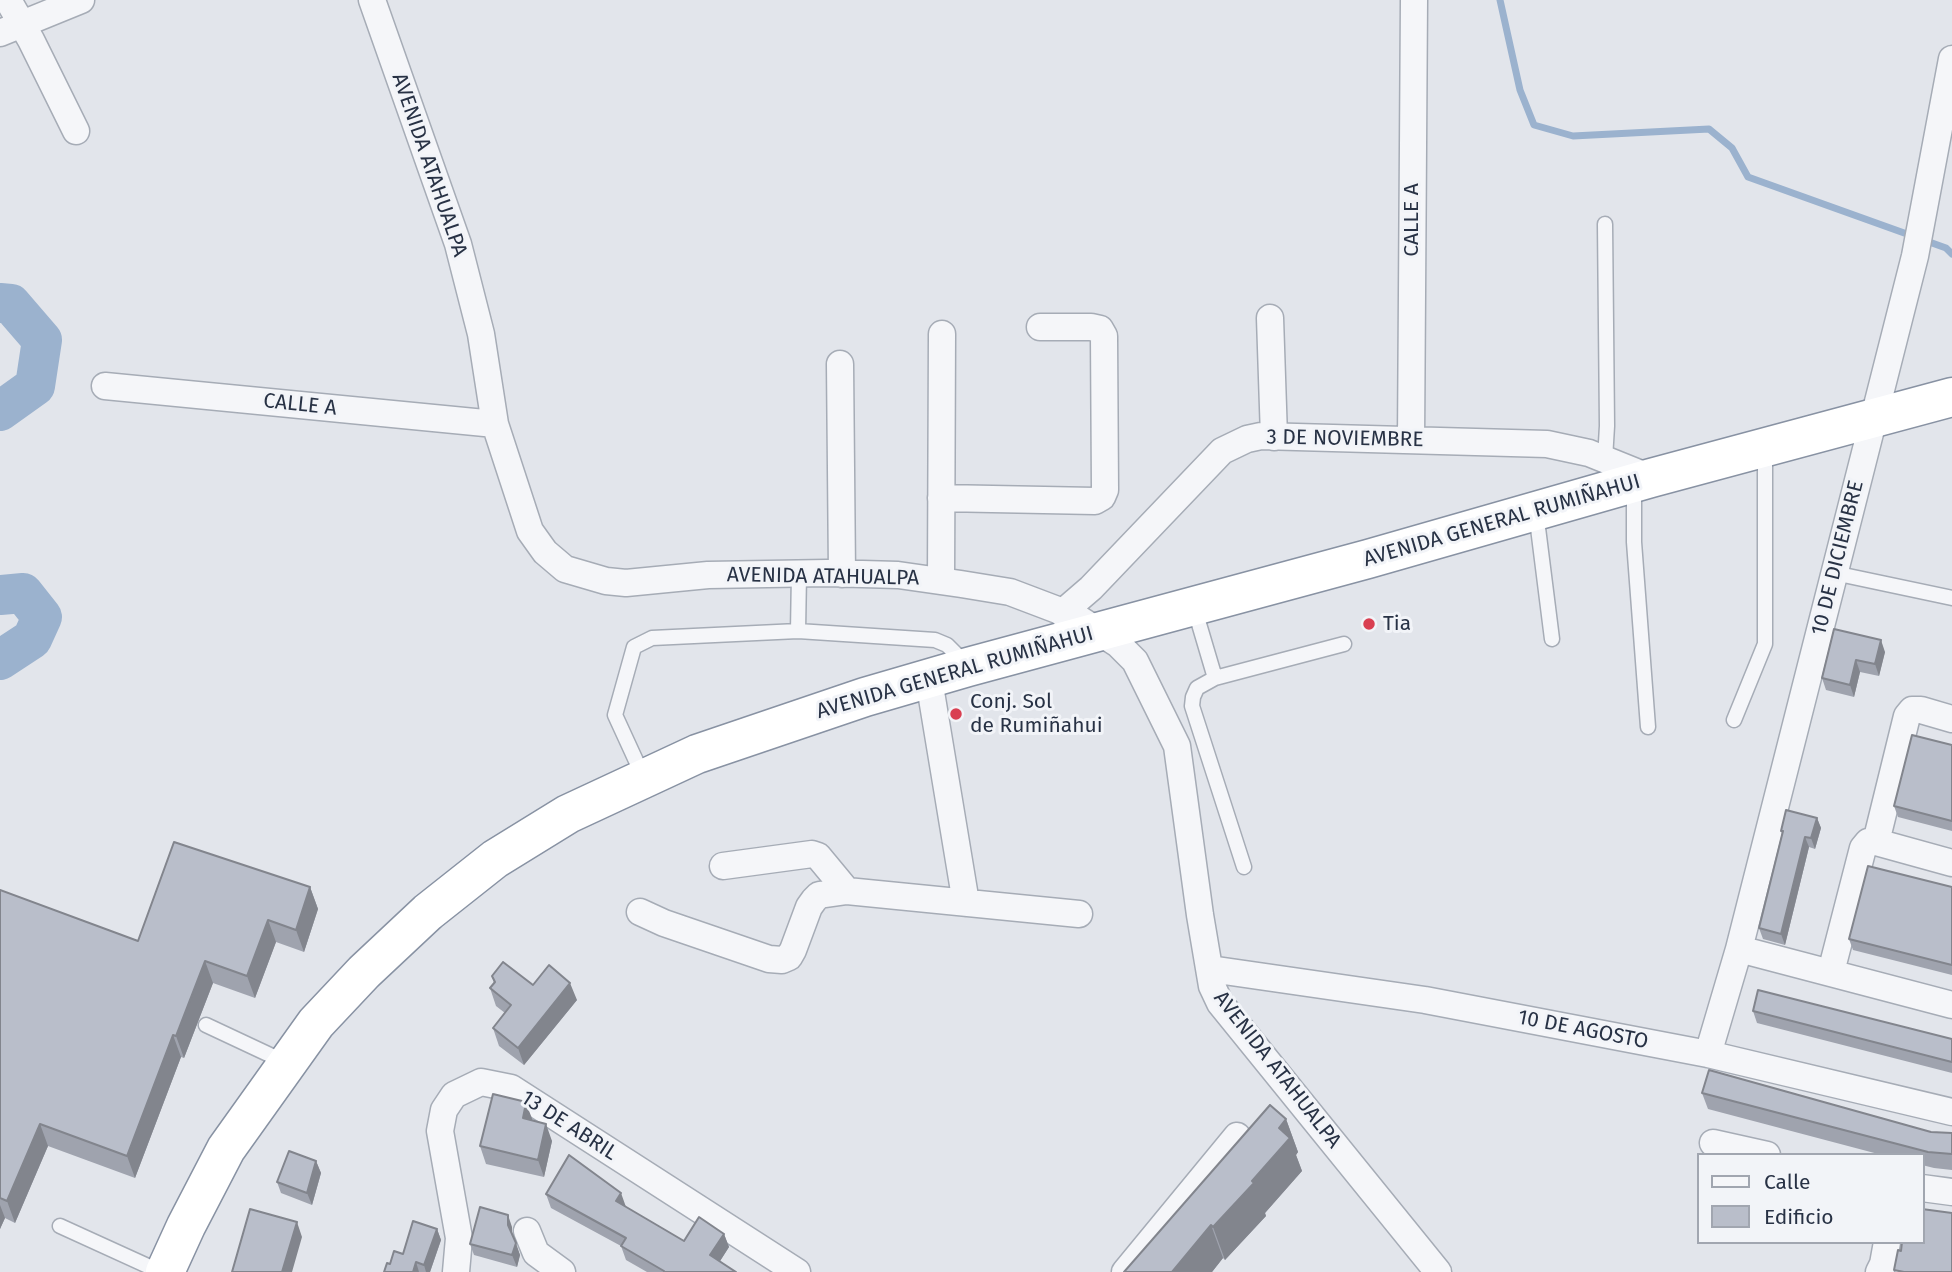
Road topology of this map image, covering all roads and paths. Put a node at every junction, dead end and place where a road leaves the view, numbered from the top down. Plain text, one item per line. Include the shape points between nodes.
1 (8, 0) edge
2 (81, 0) edge
3 (372, 0) edge
4 (1413, 0) edge
5 (11, 28) edge
6 (1952, 59) edge
7 (76, 131) dead end
8 (1605, 224) dead end
9 (1270, 318) dead end
10 (1040, 327) dead end
11 (942, 334) dead end
12 (839, 364) dead end
13 (105, 386) dead end
14 (1952, 397) edge
15 (1873, 418) junction
16 (495, 424) junction
17 (1274, 437) junction
18 (1411, 440) junction
19 (1765, 447) junction
20 (1605, 459) junction
21 (1642, 481) junction
22 (941, 499) junction
23 (1536, 511) junction
24 (1834, 573) junction
25 (799, 574) junction
26 (842, 574) junction
27 (941, 581) junction
28 (1952, 598) edge
29 (1194, 606) junction
30 (1062, 613) junction
31 (798, 631) junction
32 (1098, 632) junction
33 (1552, 639) dead end
34 (1344, 644) dead end
35 (968, 667) junction
36 (1215, 678) junction
37 (929, 680) junction
38 (1952, 719) edge
39 (1734, 720) dead end
40 (1648, 727) dead end
41 (644, 777) junction
42 (1876, 842) junction
43 (1952, 863) edge
44 (723, 866) dead end
45 (1244, 867) dead end
46 (847, 891) junction
47 (966, 903) junction
48 (640, 912) dead end
49 (1079, 914) dead end
50 (1739, 949) junction
51 (1210, 969) junction
52 (1831, 972) junction
53 (1952, 1004) edge
54 (206, 1025) dead end
55 (1708, 1054) junction
56 (288, 1064) junction
57 (1952, 1112) edge
58 (1237, 1136) dead end
59 (1713, 1143) dead end
60 (1758, 1153) edge
61 (1924, 1188) edge
62 (1952, 1192) edge
63 (60, 1226) dead end
64 (527, 1231) dead end
65 (1887, 1244) edge
66 (163, 1272) edge
67 (456, 1272) edge
68 (562, 1272) edge
69 (797, 1272) edge
70 (1125, 1272) edge
71 (1438, 1272) edge
72 (1879, 1272) edge

1 - 5 street
2 - 5 street
3 - 16 street, AVENIDA ATAHUALPA via 458,244 481,334
4 - 18 street, CALLE A
5 - 7 street
6 - 15 street, 10 DE DICIEMBRE via 1915,256
8 - 20 lane
9 - 17 street
10 - 22 street via 1091,327 1104,336 1102,497 1095,501
11 - 22 street
12 - 26 street
13 - 16 street, CALLE A
14 - 15 highway, AVENIDA GENERAL RUMIÑAHUI
15 - 19 highway, AVENIDA GENERAL RUMIÑAHUI
15 - 24 street, 10 DE DICIEMBRE
16 - 25 street, AVENIDA ATAHUALPA via 530,531 565,569 626,583 708,575
17 - 18 street, 3 DE NOVIEMBRE
17 - 30 street, 3 DE NOVIEMBRE via 1247,439 1222,451
18 - 20 street, 3 DE NOVIEMBRE via 1547,444
19 - 21 highway, AVENIDA GENERAL RUMIÑAHUI
19 - 39 lane via 1765,644
20 - 21 street, 3 DE NOVIEMBRE
21 - 23 highway, AVENIDA GENERAL RUMIÑAHUI
21 - 40 lane via 1634,542
22 - 27 street
23 - 29 highway, AVENIDA GENERAL RUMIÑAHUI
23 - 33 lane
24 - 28 lane
24 - 50 street, 10 DE DICIEMBRE
25 - 26 street, AVENIDA ATAHUALPA
25 - 31 lane
26 - 27 street, AVENIDA ATAHUALPA
27 - 30 street, AVENIDA ATAHUALPA via 1010,592
29 - 32 highway, AVENIDA GENERAL RUMIÑAHUI
29 - 36 lane
30 - 32 street, AVENIDA ATAHUALPA
31 - 35 lane via 935,640 947,645
31 - 41 lane via 652,638 634,647 615,715
32 - 35 highway, AVENIDA GENERAL RUMIÑAHUI
32 - 51 street, AVENIDA ATAHUALPA via 1135,661 1177,746
34 - 36 lane
35 - 37 highway, AVENIDA GENERAL RUMIÑAHUI
36 - 45 lane via 1197,688 1192,706
37 - 41 highway, AVENIDA GENERAL RUMIÑAHUI via 754,733
37 - 47 street
38 - 42 street via 1921,710 1912,710 1907,716
41 - 56 highway, AVENIDA GENERAL RUMIÑAHUI via 568,814 495,859 428,912 316,1023
42 - 43 street
42 - 52 street via 1863,848
44 - 46 street via 812,854
46 - 47 street
46 - 48 street via 819,895 814,900 793,950 782,960 769,960
47 - 49 street
50 - 52 street
50 - 55 street, 10 DE DICIEMBRE
51 - 55 street, 10 DE AGOSTO via 1425,1000
51 - 71 street, AVENIDA ATAHUALPA via 1220,1003
52 - 53 street
54 - 56 lane
55 - 57 street, 10 DE AGOSTO
56 - 66 highway, AVENIDA GENERAL RUMIÑAHUI via 226,1149
58 - 70 street
59 - 60 street
61 - 62 street
63 - 66 lane
64 - 68 street via 536,1253
65 - 72 street
67 - 69 street, 13 DE ABRIL via 459,1238 440,1131 444,1110 454,1095 481,1082 511,1088

